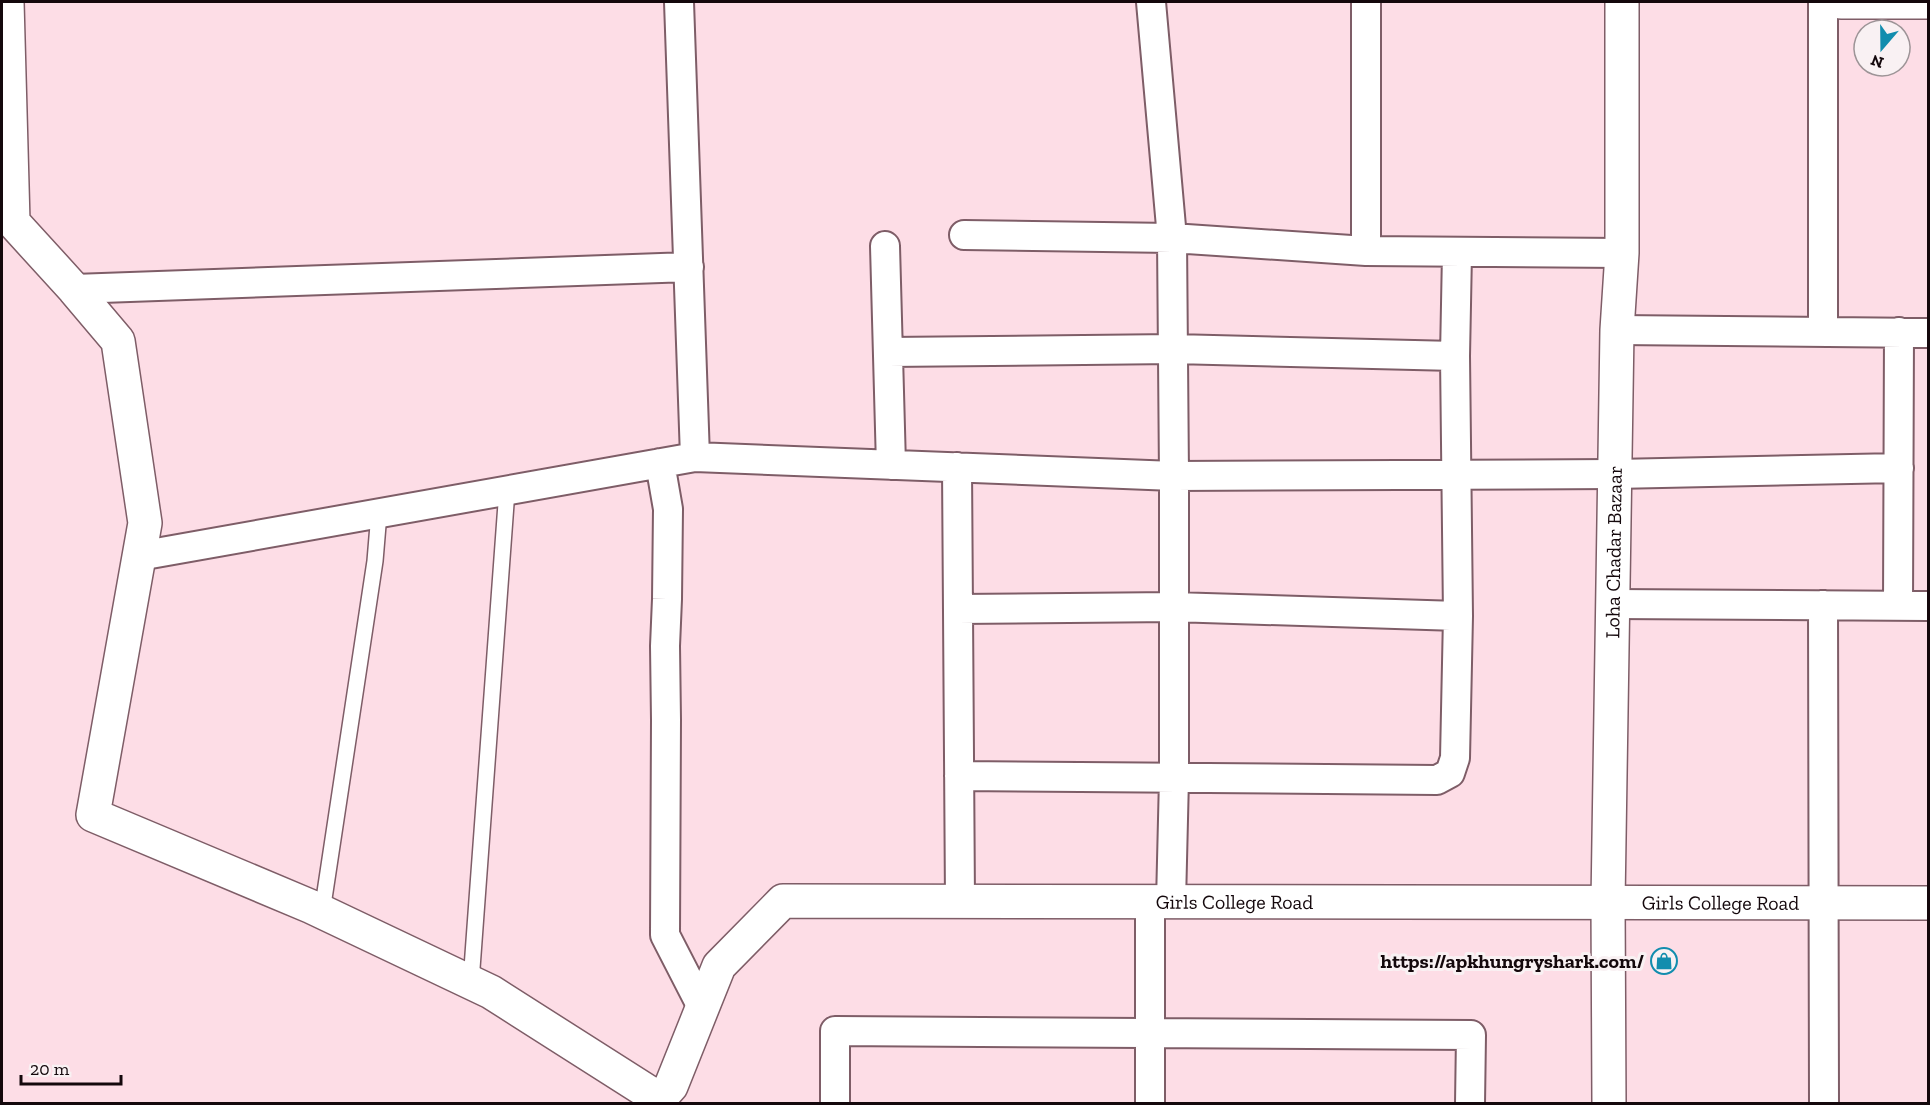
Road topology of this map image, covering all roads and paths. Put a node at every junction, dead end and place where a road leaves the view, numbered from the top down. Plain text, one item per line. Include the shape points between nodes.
1 (7, 2) edge
2 (679, 2) edge
3 (1150, 2) edge
4 (1366, 2) edge
5 (1622, 2) edge
6 (1823, 2) edge
7 (1841, 2) edge
8 (1929, 2) edge
9 (964, 235) dead end
10 (1172, 238) junction
11 (885, 246) dead end
12 (1366, 251) junction
13 (1456, 253) junction
14 (1622, 253) junction
15 (689, 267) junction
16 (74, 289) junction
17 (1617, 330) junction
18 (1823, 332) junction
19 (1899, 332) junction
20 (1929, 333) edge
21 (1174, 349) junction
22 (888, 352) junction
23 (1455, 356) junction
24 (695, 457) junction
25 (660, 464) junction
26 (891, 465) junction
27 (957, 467) junction
28 (1899, 468) junction
29 (1456, 474) junction
30 (1615, 474) junction
31 (1174, 476) junction
32 (507, 490) junction
33 (379, 513) junction
34 (139, 556) junction
35 (1613, 604) junction
36 (1823, 605) junction
37 (1898, 606) junction
38 (1929, 606) edge
39 (1173, 608) junction
40 (958, 609) junction
41 (1458, 616) junction
42 (959, 776) junction
43 (1174, 778) junction
44 (960, 901) junction
45 (1160, 902) junction
46 (1608, 902) junction
47 (1823, 902) junction
48 (1929, 903) edge
49 (322, 912) junction
50 (471, 982) junction
51 (702, 1007) junction
52 (1150, 1033) junction
53 (658, 1102) edge
54 (835, 1104) edge
55 (1150, 1104) edge
56 (1470, 1104) edge
57 (1609, 1104) edge
58 (1824, 1104) edge

1 - 16 street via 13,222
2 - 15 street
3 - 10 street
4 - 12 street
5 - 14 street, Loha Chadar Bazaar
6 - 18 street
7 - 8 street
9 - 10 street
10 - 12 street
10 - 21 street
11 - 22 street
12 - 13 street
13 - 14 street
13 - 23 street
14 - 17 street, Loha Chadar Bazaar
15 - 16 street
15 - 24 street
16 - 34 street via 118,341 145,523
17 - 18 street
17 - 30 street, Loha Chadar Bazaar
18 - 19 street
19 - 20 street
19 - 28 street
21 - 22 street
21 - 23 street
21 - 31 street
22 - 26 street
23 - 29 street
24 - 25 street
24 - 26 street
25 - 32 street
25 - 51 street via 668,508 664,646 665,935
26 - 27 street
27 - 31 street
27 - 40 street
28 - 30 street
28 - 37 street
29 - 30 street
29 - 31 street
29 - 41 street
30 - 35 street, Loha Chadar Bazaar
31 - 39 street
32 - 33 street
32 - 50 lane
33 - 34 street
33 - 49 lane
34 - 49 street via 93,814
35 - 36 street
35 - 46 street, Loha Chadar Bazaar
36 - 37 street
36 - 47 street
37 - 38 street
39 - 40 street
39 - 41 street
39 - 43 street
40 - 42 street
41 - 43 street via 1455,758 1450,773 1437,780
42 - 43 street
42 - 44 street
43 - 45 street
44 - 45 street, Girls College Road
44 - 51 street, Girls College Road via 783,901 719,966
45 - 46 street, Girls College Road
45 - 52 street
46 - 47 street, Girls College Road
46 - 57 street, Loha Chadar Bazaar
47 - 48 street, Girls College Road
47 - 58 street
49 - 50 street
50 - 53 street
51 - 53 street, Girls College Road via 671,1086
52 - 54 street via 835,1031
52 - 55 street
52 - 56 street via 1471,1035

